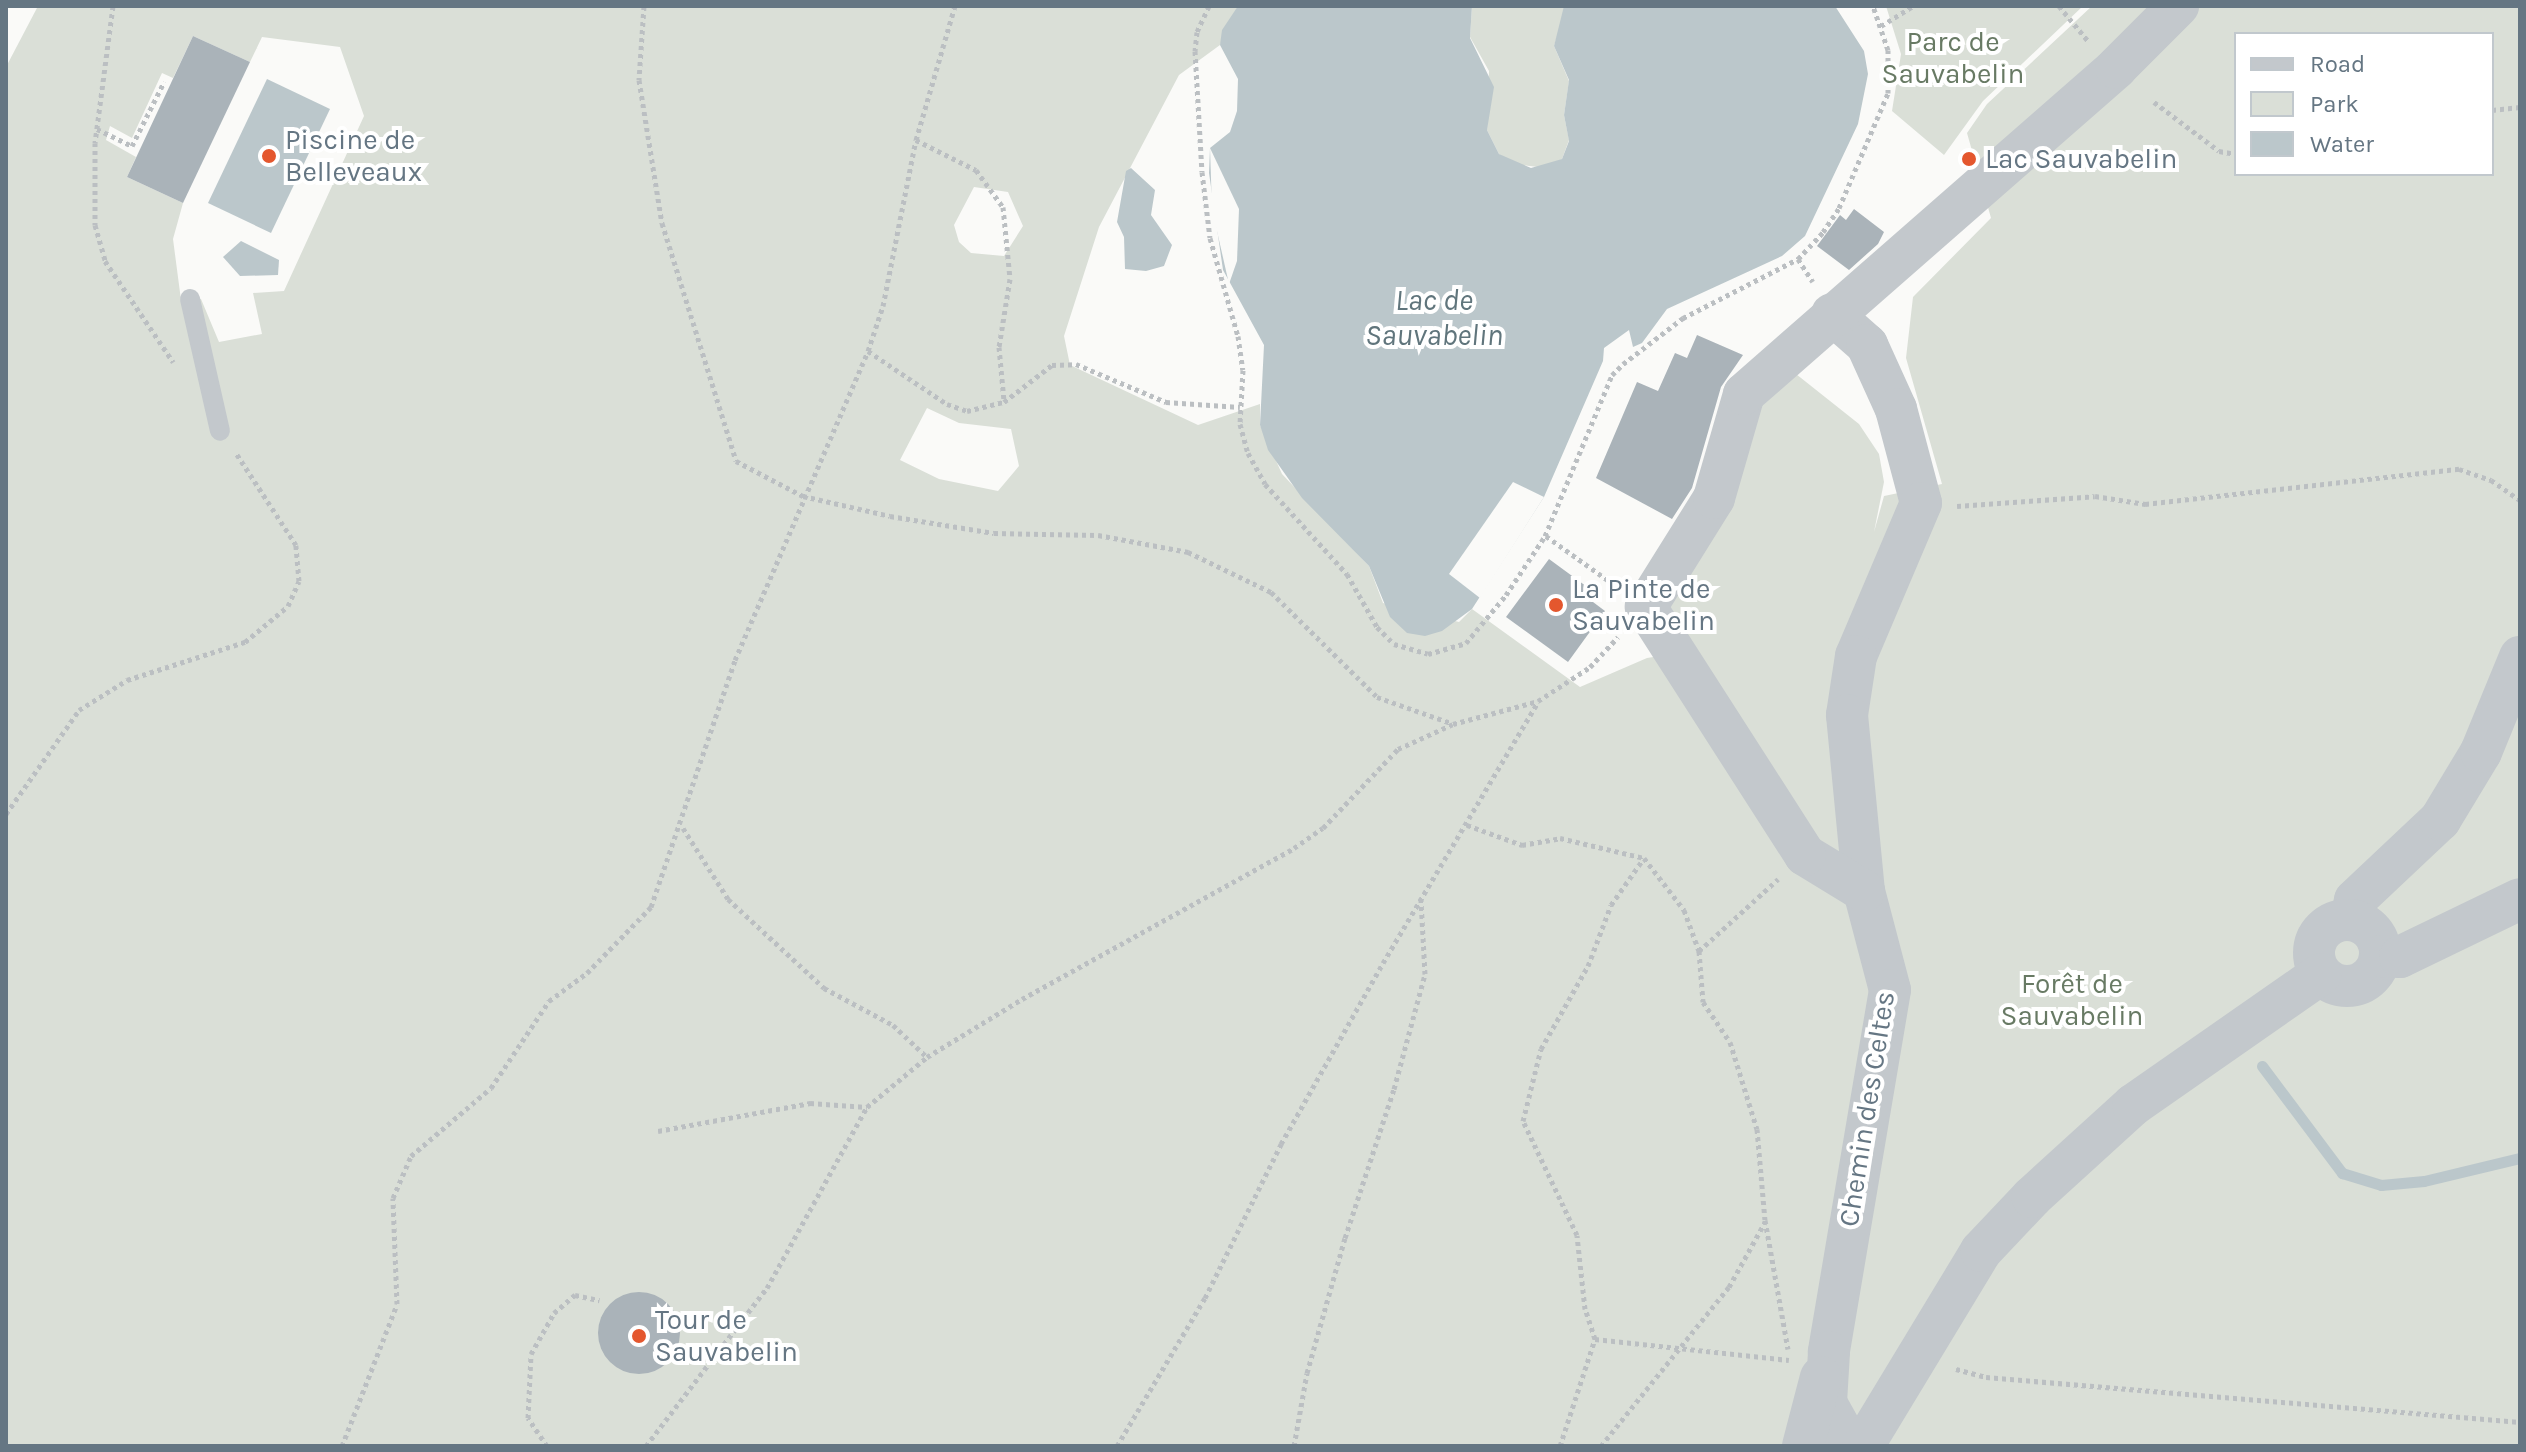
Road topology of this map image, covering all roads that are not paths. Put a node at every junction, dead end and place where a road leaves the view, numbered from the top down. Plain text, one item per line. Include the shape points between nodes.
1 (2178, 6) edge
2 (190, 299) dead end
3 (1832, 314) junction
4 (220, 431) dead end
5 (2520, 657) edge
6 (1864, 891) junction
7 (2520, 899) edge
8 (2351, 919) junction
9 (2381, 956) junction
10 (2321, 974) junction
11 (1817, 1347) junction
12 (1803, 1446) edge
13 (1850, 1446) edge
14 (1863, 1446) edge

1 - 3 street via 2116,68
2 - 4 lane
3 - 6 street, Chemin des Celtes via 1867,345 1896,409 1921,503 1856,656 1849,700
3 - 6 street via 1744,394 1714,498 1646,607 1805,855
5 - 8 street via 2481,752 2440,820 2355,900
6 - 11 street, Chemin des Celtes via 1890,990
7 - 9 street via 2400,957
8 - 9 street via 2368,925
8 - 10 street via 2332,922 2317,936 2314,955
9 - 10 street via 2377,969 2357,985 2344,986
10 - 14 street via 2133,1105 1981,1251
11 - 12 street, Chemin des Celtes
11 - 13 street, Chemin des Celtes via 1826,1403

